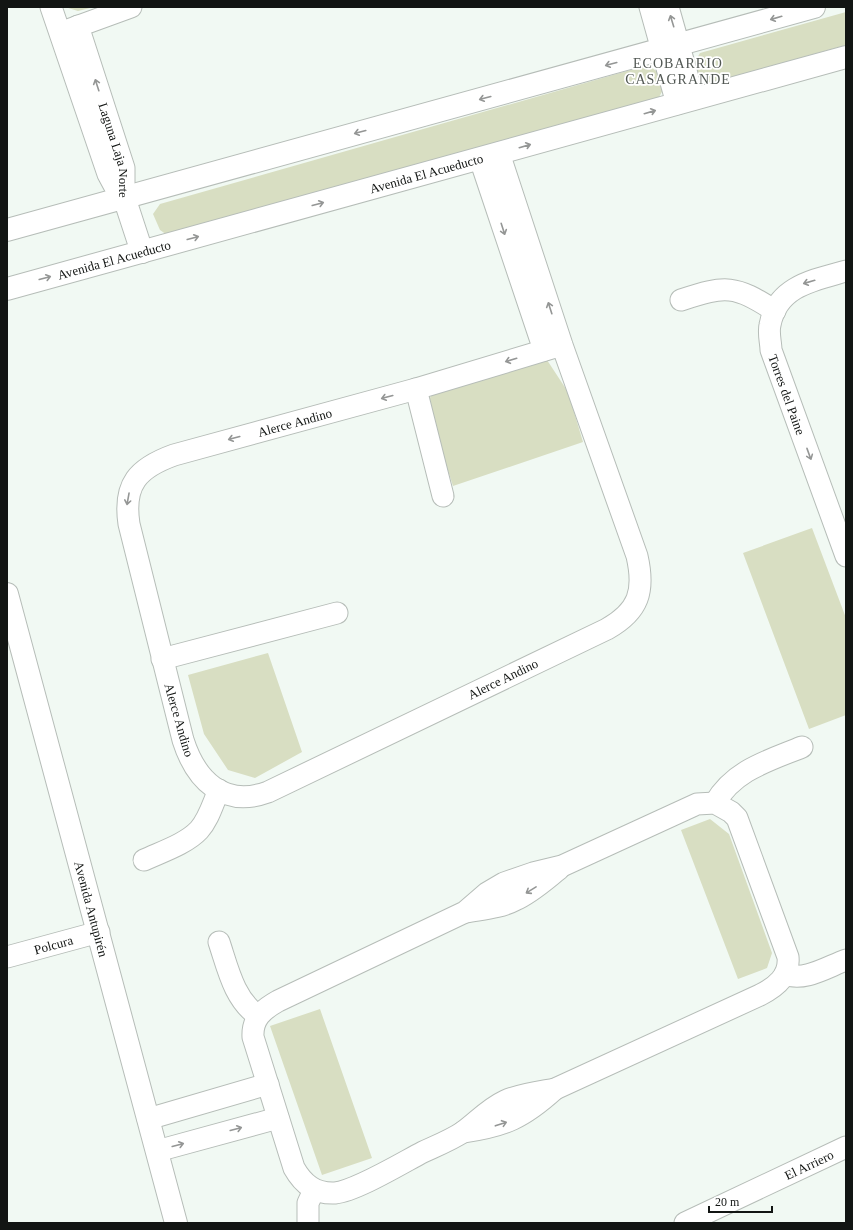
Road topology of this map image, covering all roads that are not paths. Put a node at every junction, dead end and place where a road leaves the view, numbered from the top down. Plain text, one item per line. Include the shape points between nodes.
1 (51, 7) edge
2 (131, 7) edge
3 (650, 7) edge
4 (668, 7) edge
5 (814, 7) edge
6 (69, 30) junction
7 (670, 48) junction
8 (846, 57) edge
9 (686, 102) junction
10 (490, 156) junction
11 (124, 197) junction
12 (7, 230) edge
13 (142, 252) junction
14 (846, 271) edge
15 (7, 289) edge
16 (681, 300) dead end
17 (774, 311) junction
18 (553, 348) junction
19 (416, 389) junction
20 (443, 496) dead end
21 (846, 556) edge
22 (7, 594) edge
23 (337, 613) dead end
24 (162, 659) junction
25 (802, 747) dead end
26 (219, 790) junction
27 (714, 803) junction
28 (144, 860) dead end
29 (99, 932) junction
30 (219, 942) dead end
31 (7, 957) edge
32 (846, 960) edge
33 (785, 974) junction
34 (258, 1016) junction
35 (268, 1084) junction
36 (148, 1118) junction
37 (278, 1118) junction
38 (846, 1147) edge
39 (157, 1151) junction
40 (314, 1190) junction
41 (176, 1223) edge
42 (308, 1223) edge
43 (685, 1223) edge

1 - 6 street, Laguna Laja Norte
2 - 6 street
3 - 7 street
7 -> 4 street
5 -> 7 street
6 - 11 street, Laguna Laja Norte via 108,174
7 - 9 street
7 -> 11 street
8 - 9 street, Avenida El Acueducto
10 -> 9 street, Avenida El Acueducto
13 -> 10 street, Avenida El Acueducto
10 - 18 street, Alerce Andino
11 - 12 street
11 - 13 street
15 -> 13 street, Avenida El Acueducto
14 -> 17 street, Torres del Paine via 801,284 788,292
16 - 17 street via 721,288 738,290 754,297
17 -> 21 street, Torres del Paine via 769,326 771,350
18 -> 19 street, Alerce Andino
18 - 26 street, Alerce Andino via 637,556 642,579 634,607 607,629 268,792 242,798
19 - 20 street
19 -> 24 street, Alerce Andino via 174,455 150,465 142,472 130,491 127,511
22 - 29 street, Avenida Antupirén
23 - 24 street
24 - 26 street, Alerce Andino via 187,754 197,772
25 - 27 street via 738,776
26 - 28 street via 199,830 182,842
27 - 33 street via 731,812 740,825 788,957
27 -> 34 street via 697,804 562,866 504,882 465,912 278,1001
29 - 31 street, Polcura
29 - 36 street, Avenida Antupirén
30 - 34 street via 238,993 248,1008
32 - 33 street via 804,976 792,977
40 -> 33 street via 334,1193 355,1187 463,1132 484,1114 505,1101 529,1093 555,1089 760,995 779,983
34 - 35 street via 253,1030 254,1037
35 - 36 street
35 - 37 street
36 - 39 street, Avenida Antupirén
39 -> 37 street
37 - 40 street via 294,1168 299,1177
38 - 43 street, El Arriero
39 - 41 street, Avenida Antupirén
40 - 42 street via 308,1203

